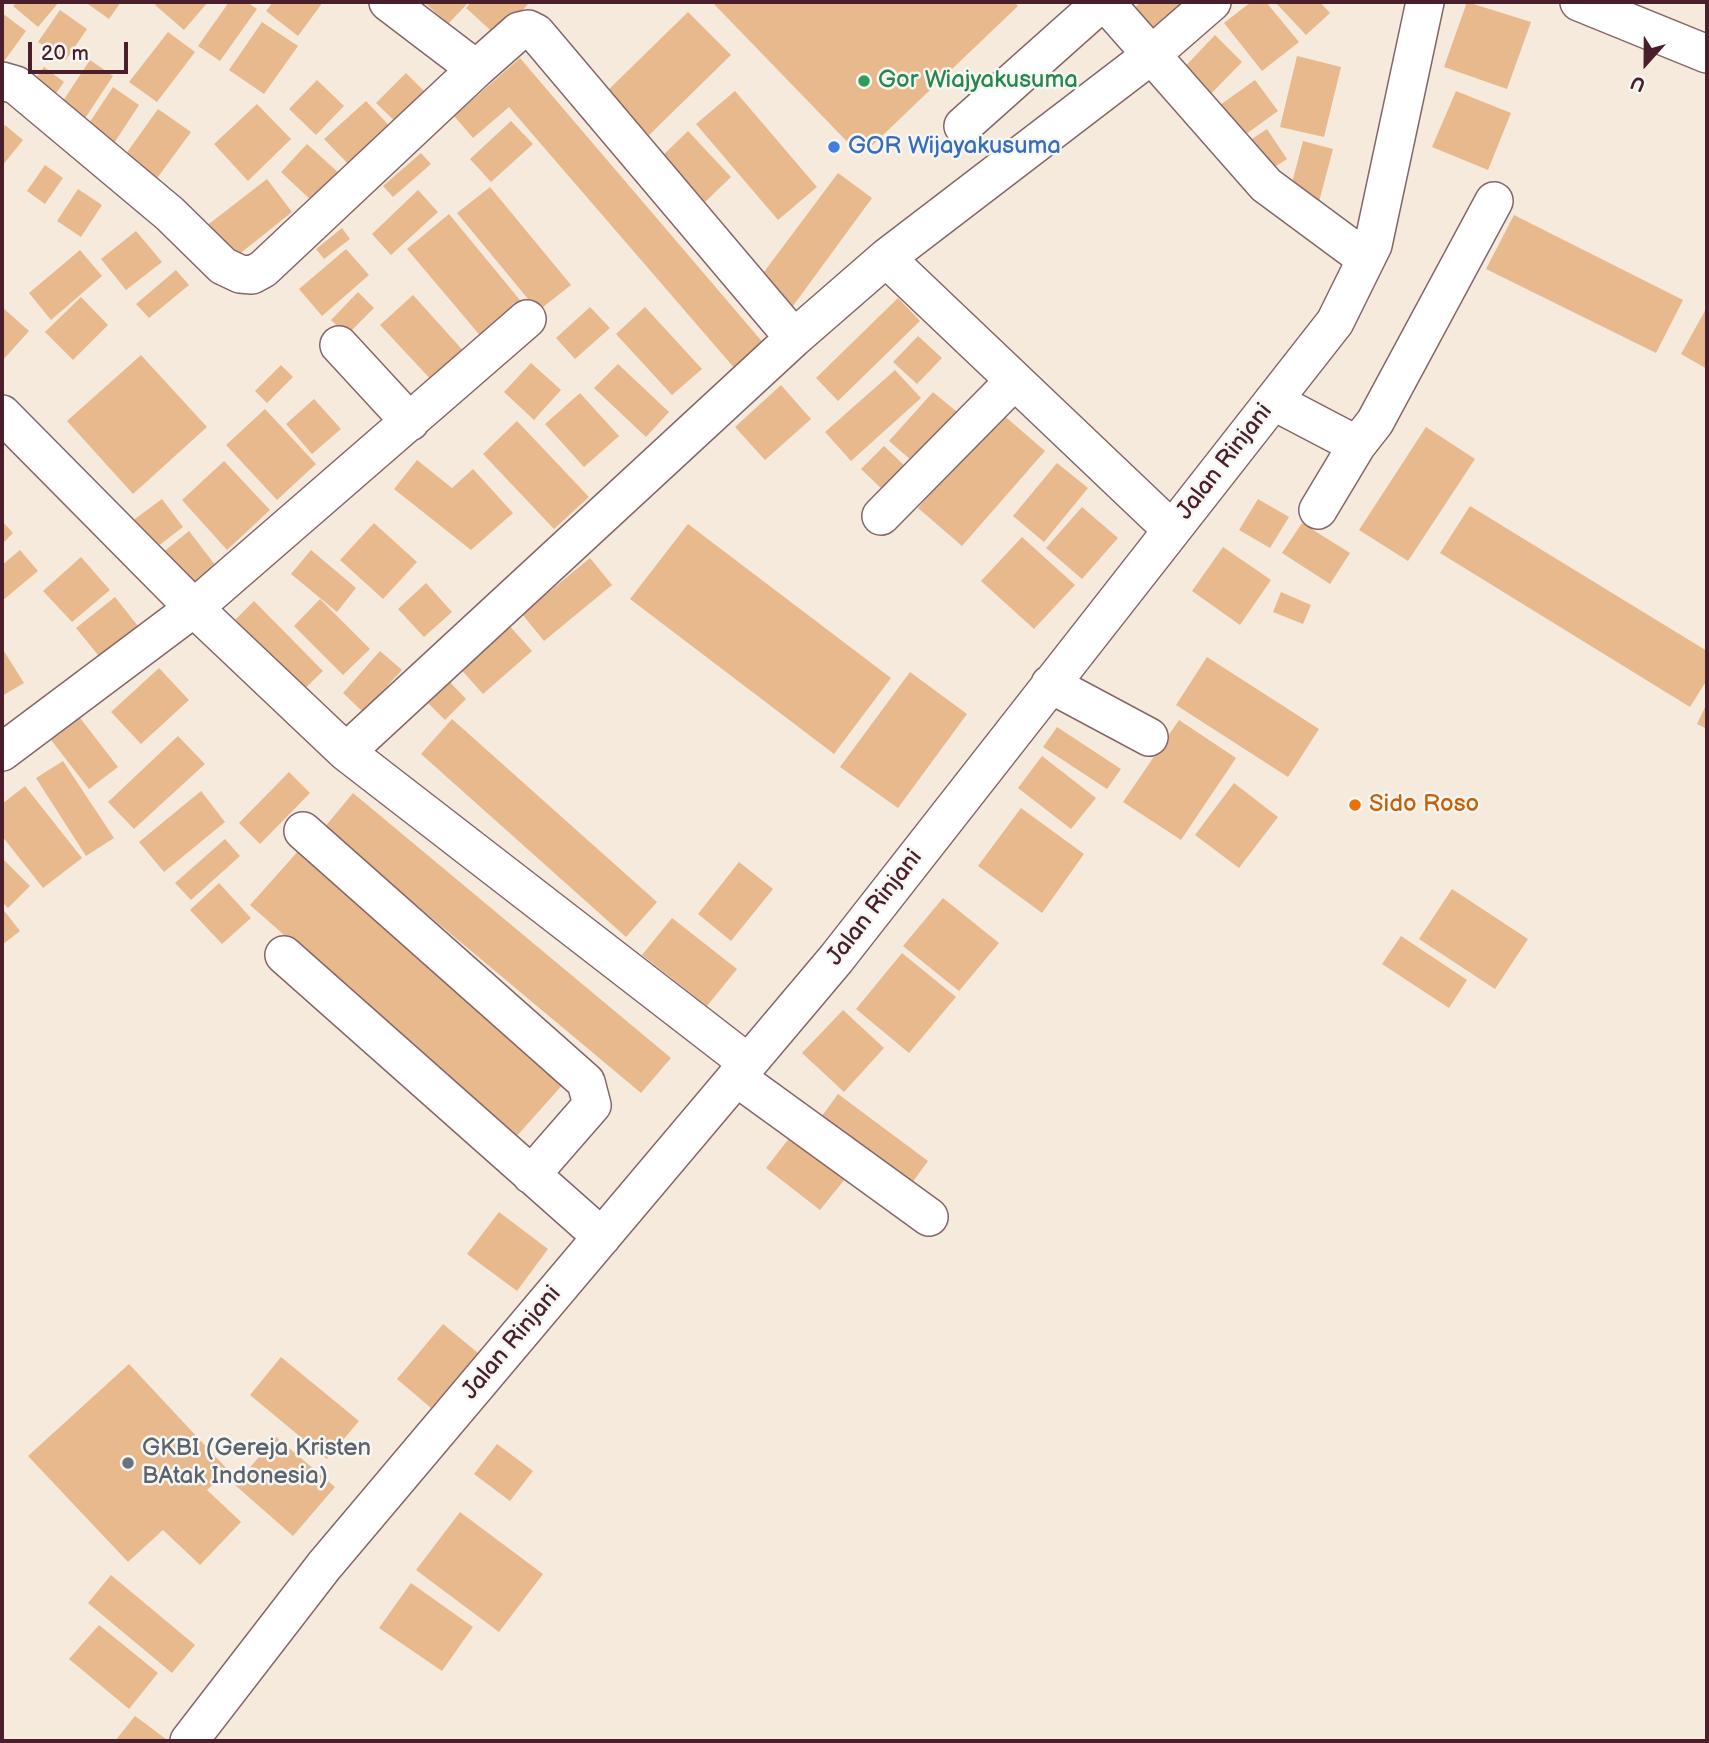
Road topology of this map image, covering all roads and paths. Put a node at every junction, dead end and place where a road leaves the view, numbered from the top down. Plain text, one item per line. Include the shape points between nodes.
1 (388, 2) edge
2 (1103, 2) edge
3 (1212, 2) edge
4 (1425, 2) edge
5 (1579, 2) edge
6 (1640, 13) edge
7 (1707, 54) edge
8 (1150, 56) junction
9 (476, 69) junction
10 (2, 81) edge
11 (963, 126) dead end
12 (1494, 201) dead end
13 (886, 258) junction
14 (1366, 259) junction
15 (527, 318) dead end
16 (794, 338) junction
17 (339, 345) dead end
18 (1014, 382) junction
19 (1273, 401) junction
20 (2, 414) edge
21 (410, 422) junction
22 (1357, 445) junction
23 (1318, 510) dead end
24 (881, 516) dead end
25 (1172, 530) junction
26 (194, 608) junction
27 (1051, 684) junction
28 (1149, 737) dead end
29 (2, 752) edge
30 (346, 752) junction
31 (303, 831) dead end
32 (284, 955) dead end
33 (742, 1070) junction
34 (531, 1175) junction
35 (929, 1217) dead end
36 (602, 1237) junction
37 (189, 1741) edge

1 - 9 street
2 - 8 street
2 - 11 street
3 - 8 street
4 - 14 street, Jalan Rinjani via 1373,245
5 - 6 street
6 - 7 street
8 - 13 street
8 - 14 street via 1266,185
9 - 10 street via 252,275 223,266 170,214 16,85
9 - 16 street via 519,31 536,33
12 - 22 street via 1376,422
13 - 16 street
13 - 18 street
14 - 19 street, Jalan Rinjani via 1335,322
15 - 21 street
16 - 30 street
17 - 21 street
18 - 24 street
18 - 25 street
19 - 22 street
19 - 25 street, Jalan Rinjani
20 - 26 street
21 - 26 street
22 - 23 street
25 - 27 street, Jalan Rinjani
26 - 29 street
26 - 30 street
27 - 28 street
27 - 33 street, Jalan Rinjani
30 - 33 street
31 - 34 street via 586,1082 592,1105
32 - 34 street
33 - 35 street
33 - 36 street, Jalan Rinjani
34 - 36 street
36 - 37 street, Jalan Rinjani via 324,1566

